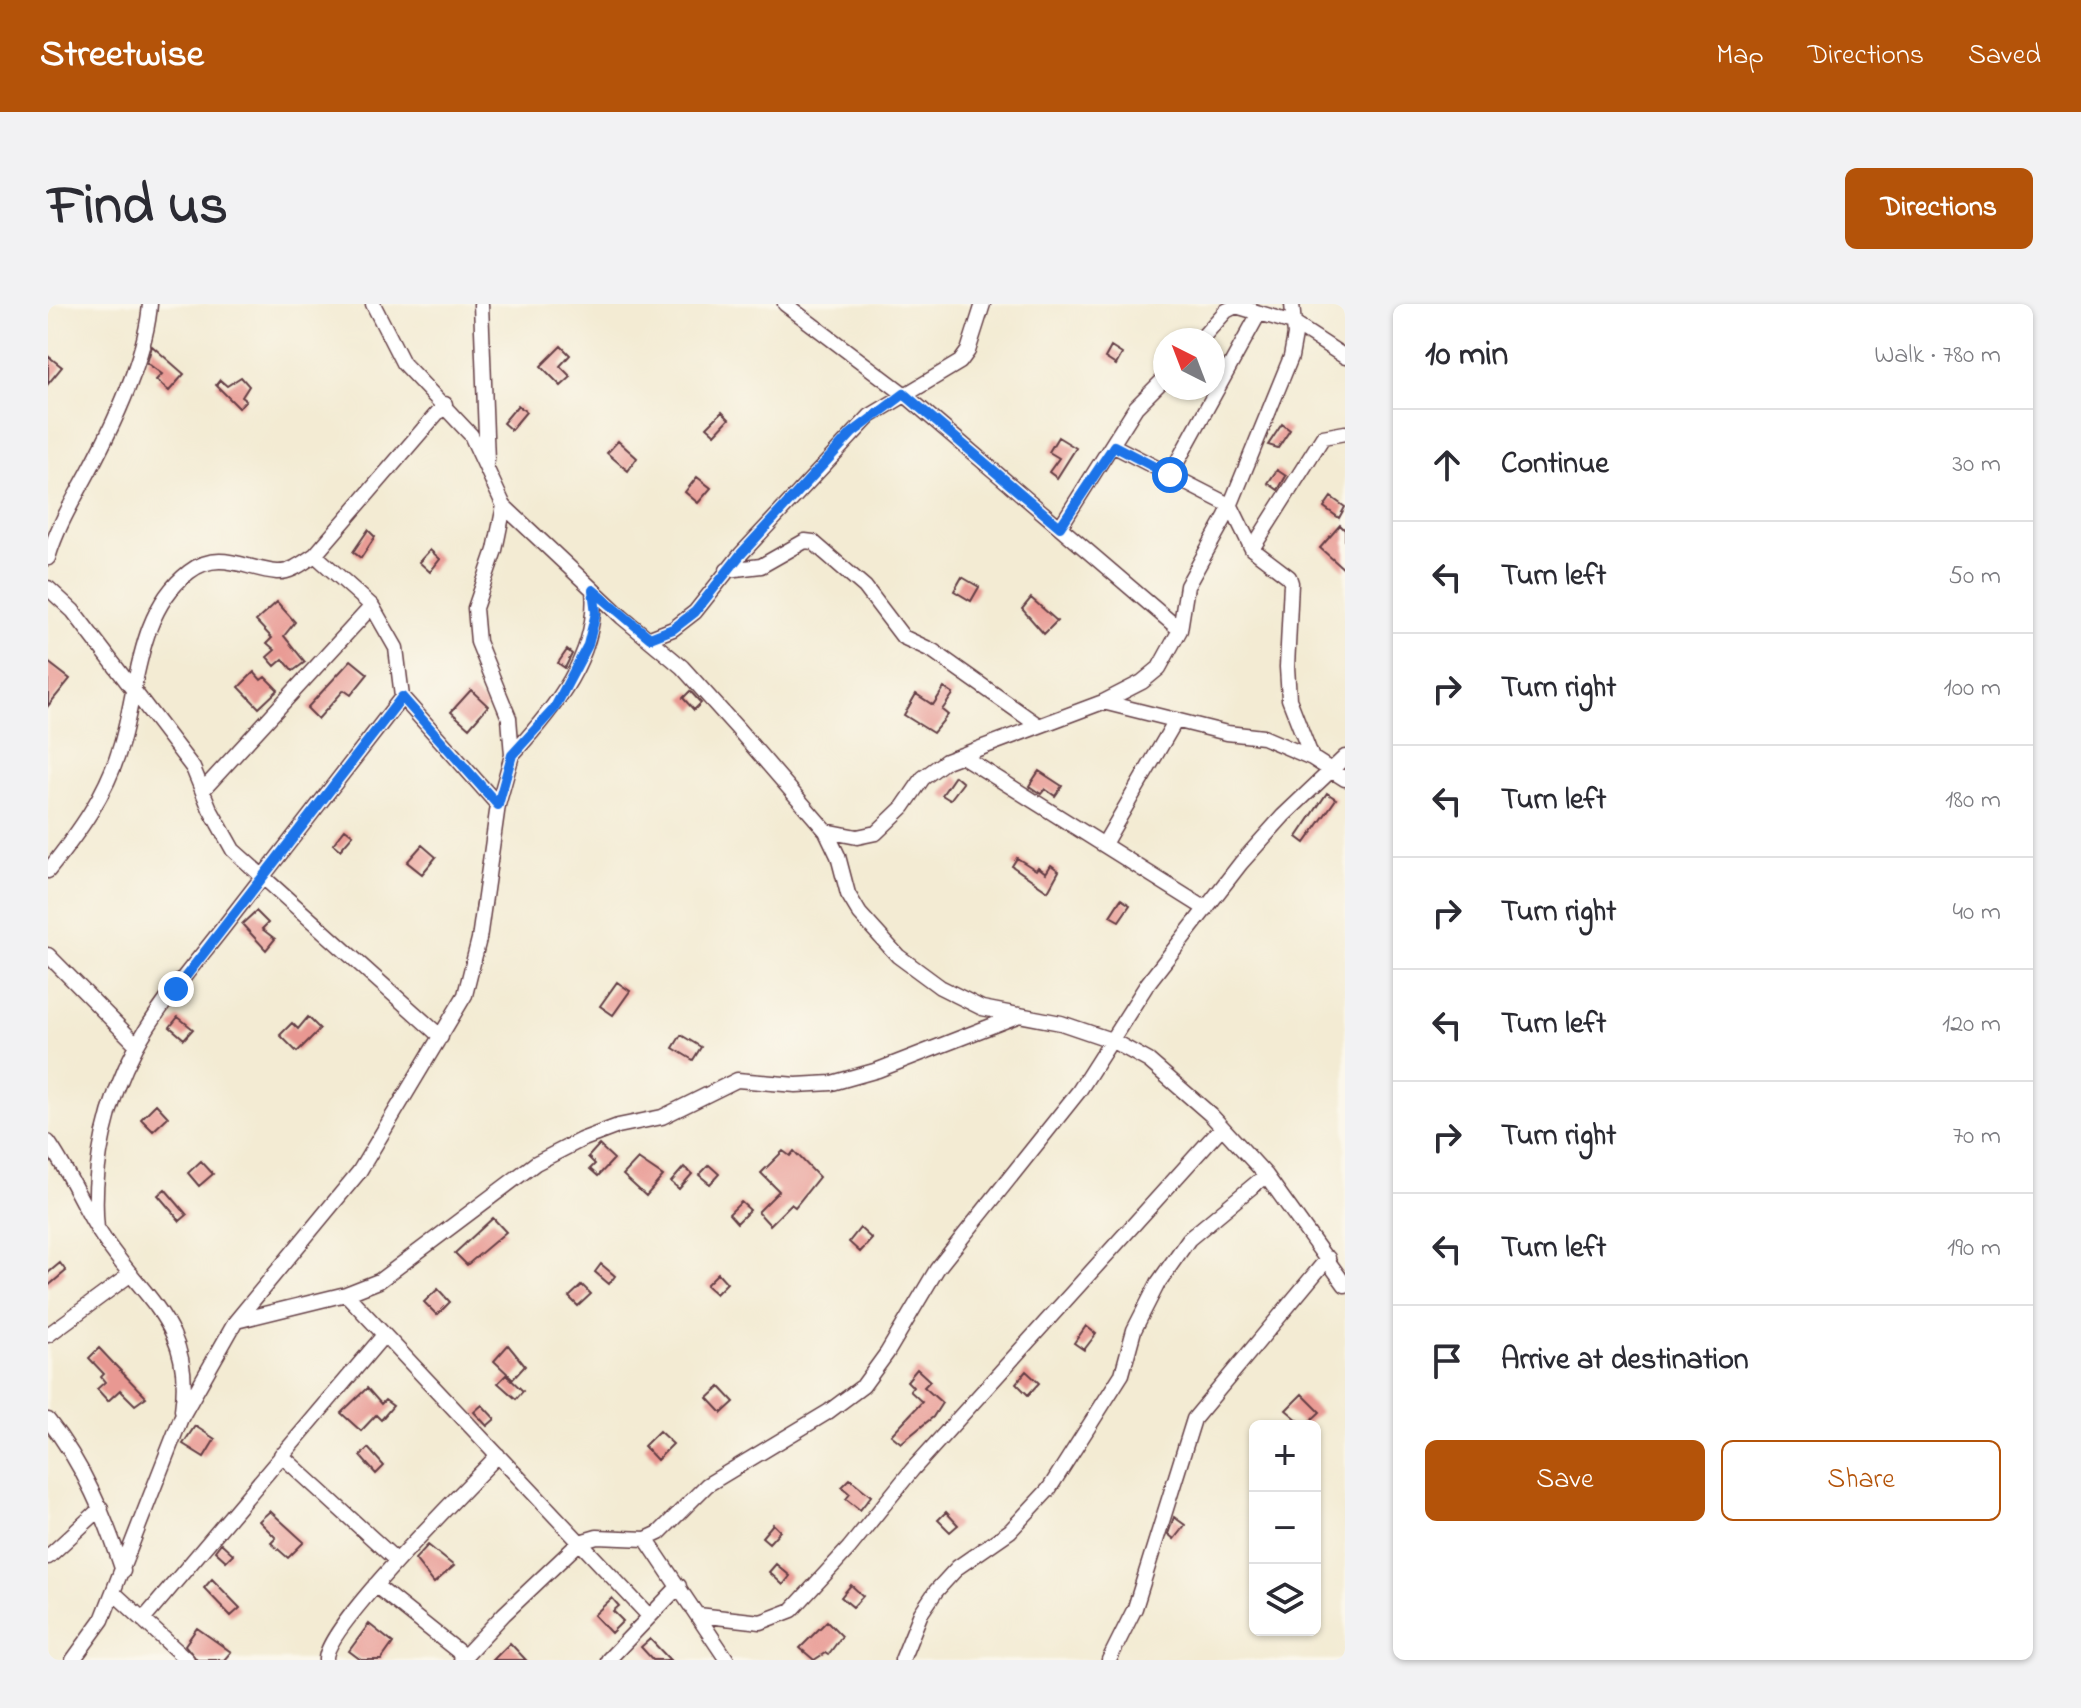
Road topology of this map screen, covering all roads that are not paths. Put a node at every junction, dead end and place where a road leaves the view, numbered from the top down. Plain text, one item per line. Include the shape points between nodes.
1 (150, 304) edge
2 (373, 304) edge
3 (481, 304) edge
4 (785, 304) edge
5 (983, 304) edge
6 (1292, 304) edge
7 (1258, 315) junction
8 (1293, 323) junction
9 (1211, 328) edge
10 (1345, 357) edge
11 (1153, 390) edge
12 (904, 394) junction
13 (445, 404) junction
14 (1345, 433) edge
15 (1114, 446) junction
16 (488, 465) junction
17 (1170, 475) junction
18 (504, 506) junction
19 (1231, 506) junction
20 (1060, 527) junction
21 (1252, 549) junction
22 (315, 555) junction
23 (48, 558) edge
24 (727, 570) junction
25 (48, 588) edge
26 (593, 590) junction
27 (372, 606) junction
28 (1180, 630) junction
29 (650, 638) junction
30 (132, 688) junction
31 (402, 697) junction
32 (1103, 702) junction
33 (1176, 720) junction
34 (1039, 726) junction
35 (512, 755) junction
36 (962, 756) junction
37 (1345, 757) edge
38 (1312, 758) junction
39 (1331, 770) junction
40 (1345, 779) edge
41 (203, 790) junction
42 (498, 805) junction
43 (826, 831) junction
44 (1104, 844) junction
45 (48, 871) edge
46 (263, 876) junction
47 (1206, 909) junction
48 (48, 955) edge
49 (1017, 1016) junction
50 (441, 1037) junction
51 (1111, 1040) junction
52 (137, 1045) junction
53 (1222, 1127) junction
54 (48, 1142) edge
55 (1266, 1175) junction
56 (97, 1229) junction
57 (1328, 1258) junction
58 (131, 1274) junction
59 (1345, 1285) edge
60 (346, 1294) junction
61 (236, 1321) junction
62 (48, 1335) edge
63 (384, 1335) junction
64 (181, 1418) junction
65 (48, 1420) edge
66 (281, 1455) junction
67 (498, 1455) junction
68 (101, 1508) junction
69 (646, 1539) junction
70 (580, 1542) junction
71 (48, 1557) edge
72 (397, 1561) junction
73 (123, 1572) junction
74 (375, 1585) junction
75 (679, 1586) junction
76 (114, 1593) junction
77 (698, 1615) junction
78 (649, 1616) junction
79 (143, 1620) junction
80 (463, 1658) edge
81 (73, 1660) edge
82 (187, 1660) edge
83 (326, 1660) edge
84 (608, 1660) edge
85 (727, 1660) edge
86 (902, 1660) edge
87 (1109, 1660) edge

1 - 23 street via 149,322 117,412
2 - 13 street via 403,363
3 - 16 street
4 - 12 street
5 - 12 street via 960,362
6 - 8 street
7 - 8 street
7 - 9 street via 1231,307
7 - 17 street
8 - 10 street
8 - 19 street via 1291,357
11 - 15 street via 1136,407
12 - 20 street
12 - 24 street via 852,433
13 - 16 street
13 - 22 street
14 - 21 street via 1323,437
15 - 17 street
15 - 20 street
16 - 18 street
17 - 19 street
18 - 26 street
18 - 35 street via 475,608 478,642 509,718
19 - 21 street
19 - 28 street via 1187,586
20 - 28 street
21 - 38 street via 1291,583 1289,699
22 - 27 street
22 - 30 street via 278,572 213,560 189,572 164,601
24 - 29 street via 695,612
24 - 34 street via 761,566 805,541 813,542 865,587 903,637 933,651
25 - 30 street via 73,611
26 - 29 street
26 - 35 street via 595,621 588,645 554,709
27 - 31 street via 396,648
27 - 41 street
28 - 32 street via 1159,668
29 - 43 street via 682,667
30 - 41 street via 193,768
30 - 45 street via 121,746 96,810
31 - 42 street
31 - 46 street
32 - 33 street
32 - 34 street
33 - 38 street via 1263,737
33 - 44 street
34 - 36 street
35 - 42 street
36 - 43 street via 923,778 876,833 857,837
36 - 44 street
37 - 39 street
38 - 39 street
39 - 40 street
39 - 47 street via 1283,816
41 - 46 street via 233,850
42 - 50 street via 479,939 465,995
43 - 49 street via 848,894 898,956 940,987 982,1008
44 - 47 street
46 - 50 street
46 - 52 street
47 - 51 street
48 - 52 street
49 - 51 street via 1061,1023
49 - 60 street via 832,1083 737,1080 662,1117 581,1140 536,1163 379,1281
50 - 61 street via 359,1172
51 - 53 street via 1149,1061
51 - 69 street via 1079,1091 937,1269 863,1386 707,1485 677,1518
52 - 56 street via 115,1096 103,1144 94,1197
53 - 55 street
53 - 77 street via 792,1610 761,1622
54 - 56 street
55 - 57 street
55 - 86 street via 1189,1239 1140,1319 1122,1374 1049,1489 1010,1531 958,1567 936,1591
56 - 58 street
57 - 59 street
57 - 87 street via 1194,1419 1135,1608
58 - 62 street
58 - 64 street via 178,1340 185,1387
60 - 61 street
60 - 63 street
61 - 64 street
63 - 66 street
63 - 67 street
64 - 73 street
65 - 68 street
66 - 72 street
66 - 79 street
67 - 70 street
67 - 72 street
68 - 71 street
68 - 73 street
69 - 70 street via 597,1537
69 - 75 street
70 - 78 street
70 - 80 street
72 - 74 street
73 - 76 street
74 - 80 street
74 - 83 street via 331,1643
75 - 77 street
75 - 78 street
76 - 79 street
76 - 81 street
77 - 85 street
78 - 84 street
79 - 82 street

